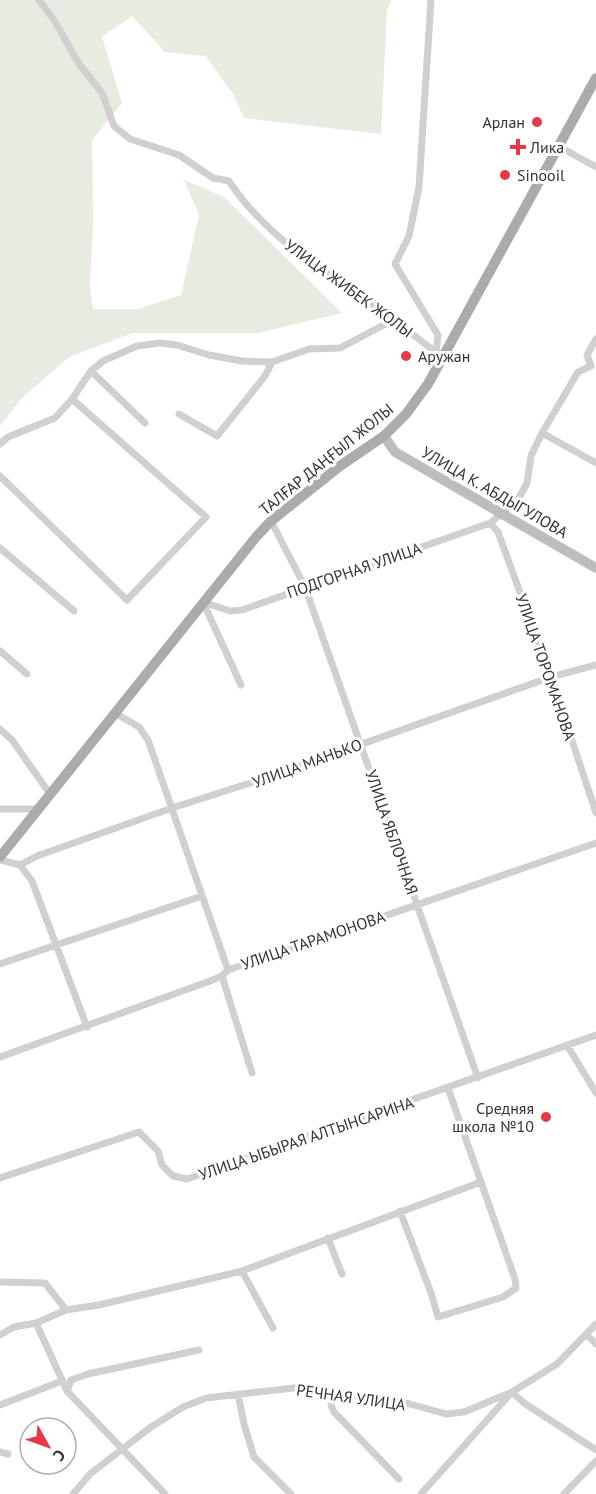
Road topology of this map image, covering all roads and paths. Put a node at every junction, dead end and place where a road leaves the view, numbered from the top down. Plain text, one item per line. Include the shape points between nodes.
1 (39, 0) edge
2 (431, 0) edge
3 (596, 78) edge
4 (558, 146) junction
5 (596, 167) edge
6 (393, 320) junction
7 (596, 339) edge
8 (438, 355) junction
9 (272, 362) junction
10 (593, 368) edge
11 (91, 371) junction
12 (72, 399) junction
13 (179, 414) dead end
14 (145, 423) dead end
15 (542, 433) junction
16 (384, 436) junction
17 (0, 444) edge
18 (596, 463) edge
19 (0, 477) edge
20 (503, 513) junction
21 (271, 521) junction
22 (490, 523) junction
23 (0, 548) edge
24 (596, 568) edge
25 (305, 587) junction
26 (203, 602) junction
27 (74, 611) dead end
28 (0, 651) edge
29 (596, 665) edge
30 (27, 674) dead end
31 (551, 677) junction
32 (241, 686) dead end
33 (114, 713) junction
34 (0, 729) edge
35 (362, 743) junction
36 (50, 794) junction
37 (172, 808) junction
38 (0, 809) edge
39 (38, 809) junction
40 (596, 813) edge
41 (596, 843) edge
42 (0, 858) edge
43 (21, 865) junction
44 (202, 896) junction
45 (417, 904) junction
46 (57, 944) junction
47 (0, 964) edge
48 (225, 973) junction
49 (87, 1027) junction
50 (596, 1035) edge
51 (567, 1045) junction
52 (0, 1057) edge
53 (252, 1073) dead end
54 (478, 1078) junction
55 (448, 1088) junction
56 (596, 1093) edge
57 (0, 1178) edge
58 (481, 1182) junction
59 (400, 1211) junction
60 (328, 1238) junction
61 (242, 1271) junction
62 (342, 1274) dead end
63 (0, 1282) edge
64 (66, 1310) junction
65 (36, 1323) junction
66 (596, 1324) edge
67 (273, 1328) dead end
68 (0, 1335) edge
69 (586, 1335) junction
70 (596, 1344) edge
71 (199, 1350) dead end
72 (62, 1381) junction
73 (67, 1392) junction
74 (334, 1392) junction
75 (512, 1392) junction
76 (238, 1394) junction
77 (0, 1405) edge
78 (123, 1448) junction
79 (596, 1450) edge
80 (596, 1461) edge
81 (399, 1479) dead end
82 (423, 1493) edge
83 (73, 1494) edge
84 (165, 1494) edge
85 (291, 1494) edge
86 (564, 1494) edge

1 - 6 street, УЛИЦА ЖИБЕК ЖОЛЫ via 102,93 114,126 121,133 179,155 213,178 229,181 258,218 337,282
2 - 8 street via 419,187 409,236 395,264 438,335
3 - 4 main road, ТАЛҒАР ДАҢҒЫЛ ЖОЛЫ
4 - 5 street
4 - 8 main road, ТАЛҒАР ДАҢҒЫЛ ЖОЛЫ
6 - 8 street, УЛИЦА ЖИБЕК ЖОЛЫ
6 - 9 street via 340,348 309,349
7 - 10 street via 587,355
8 - 16 main road, ТАЛҒАР ДАҢҒЫЛ ЖОЛЫ via 416,402
9 - 11 street via 243,361 160,343 119,353
9 - 13 street via 217,436
10 - 15 street, ПОДГОРНАЯ УЛИЦА via 578,372
11 - 12 street
11 - 14 street
12 - 17 street via 55,418
12 - 19 street via 206,516 127,600
15 - 18 street
15 - 20 street, ПОДГОРНАЯ УЛИЦА via 531,456 527,483 516,502
16 - 20 street, УЛИЦА К. АБДЫГУЛОВА via 395,452
16 - 21 main road, ТАЛҒАР ДАҢҒЫЛ ЖОЛЫ
20 - 22 street, ПОДГОРНАЯ УЛИЦА
20 - 24 street, УЛИЦА К. АБДЫГУЛОВА
21 - 25 street, УЛИЦА ЯБЛОЧНАЯ
21 - 26 main road, ТАЛҒАР ДАҢҒЫЛ ЖОЛЫ
22 - 25 street, ПОДГОРНАЯ УЛИЦА
22 - 31 street, УЛИЦА ТОРОМАНОВА via 498,532
23 - 27 street
25 - 26 street, ПОДГОРНАЯ УЛИЦА via 236,611
25 - 35 street, УЛИЦА ЯБЛОЧНАЯ
26 - 32 street
26 - 33 main road, ТАЛҒАР ДАҢҒЫЛ ЖОЛЫ
28 - 30 street
29 - 31 street, УЛИЦА МАНЬКО
31 - 35 street, УЛИЦА МАНЬКО
31 - 40 street, УЛИЦА ТОРОМАНОВА
33 - 36 main road, ТАЛҒАР ДАҢҒЫЛ ЖОЛЫ
33 - 37 street via 144,732
34 - 36 street
35 - 37 street, УЛИЦА МАНЬКО
35 - 45 street, УЛИЦА ЯБЛОЧНАЯ
36 - 39 main road, ТАЛҒАР ДАҢҒЫЛ ЖОЛЫ
37 - 43 street, УЛИЦА МАНЬКО
37 - 44 street
38 - 39 street
39 - 42 main road, ТАЛҒАР ДАҢҒЫЛ ЖОЛЫ
41 - 45 street, УЛИЦА ТАРАМОНОВА
42 - 43 street
43 - 46 street via 38,891
44 - 46 street
44 - 48 street
45 - 48 street, УЛИЦА ТАРАМОНОВА
45 - 54 street, УЛИЦА ЯБЛОЧНАЯ
46 - 47 street
46 - 49 street
48 - 49 street, УЛИЦА ТАРАМОНОВА
48 - 53 street
49 - 52 street, УЛИЦА ТАРАМОНОВА
50 - 51 street, УЛИЦА ЫБЫРАЯ АЛТЫНСАРИНА
51 - 54 street, УЛИЦА ЫБЫРАЯ АЛТЫНСАРИНА
51 - 56 street
54 - 55 street, УЛИЦА ЫБЫРАЯ АЛТЫНСАРИНА
55 - 57 street, УЛИЦА ЫБЫРАЯ АЛТЫНСАРИНА via 187,1179 173,1176 162,1165 158,1151 139,1132
55 - 58 street
58 - 59 street
58 - 59 street via 515,1279 516,1288 503,1298 438,1317
59 - 60 street
60 - 61 street
60 - 62 street
61 - 64 street
61 - 67 street
63 - 64 street via 45,1283
64 - 65 street
65 - 68 street via 14,1327
65 - 72 street
66 - 69 street, РЕЧНАЯ УЛИЦА
69 - 70 street
69 - 75 street, РЕЧНАЯ УЛИЦА via 557,1364
71 - 73 street via 88,1374 71,1380
72 - 73 street
72 - 77 street
73 - 78 street
74 - 75 street, РЕЧНАЯ УЛИЦА via 446,1414 464,1412
74 - 76 street, РЕЧНАЯ УЛИЦА via 303,1387
74 - 81 street via 334,1412
75 - 79 street
75 - 82 street
76 - 78 street, РЕЧНАЯ УЛИЦА via 206,1398 183,1407
76 - 85 street via 254,1456
78 - 83 street, РЕЧНАЯ УЛИЦА via 90,1474
78 - 84 street
80 - 86 street

